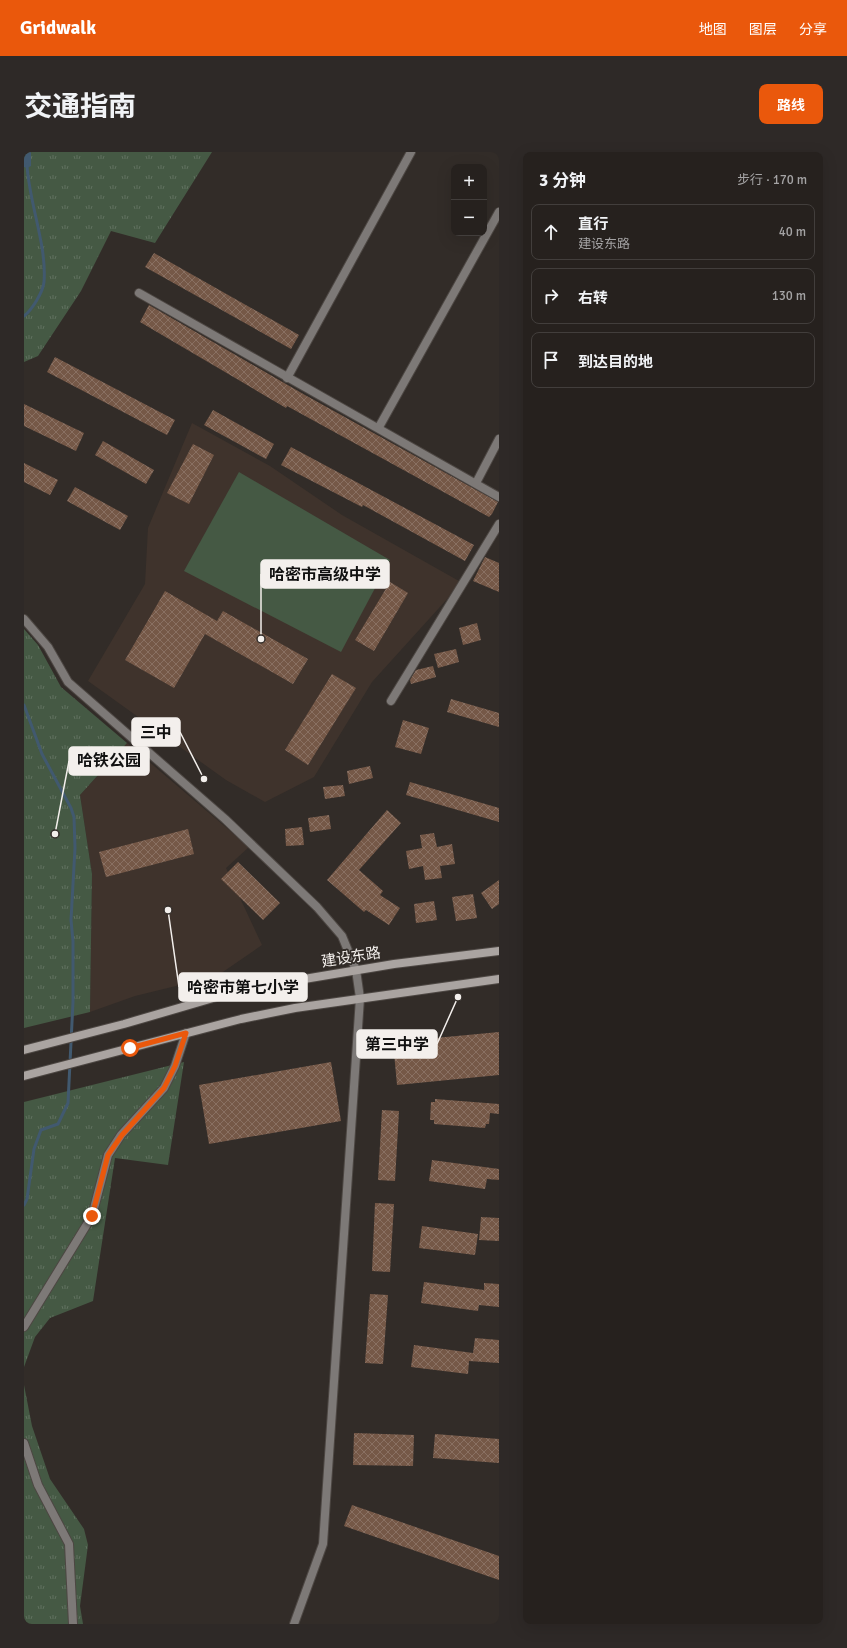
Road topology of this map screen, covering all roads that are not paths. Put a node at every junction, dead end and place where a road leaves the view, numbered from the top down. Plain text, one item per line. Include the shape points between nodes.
1 (411, 152) edge
2 (499, 212) edge
3 (140, 293) dead end
4 (287, 378) dead end
5 (380, 427) junction
6 (499, 439) edge
7 (476, 484) junction
8 (499, 497) edge
9 (499, 524) edge
10 (24, 619) edge
11 (391, 701) dead end
12 (499, 951) edge
13 (356, 970) junction
14 (499, 979) edge
15 (360, 998) junction
16 (186, 1033) junction
17 (24, 1050) edge
18 (24, 1076) edge
19 (24, 1327) edge
20 (24, 1443) edge
21 (73, 1624) edge
22 (294, 1624) edge

1 - 4 street
2 - 5 street
3 - 5 street
5 - 7 street
6 - 7 street
7 - 8 street
9 - 11 street
10 - 13 street via 48,647 68,682 225,819 317,907 342,936
12 - 13 main road, 建设东路
13 - 15 street
13 - 17 main road, 建设东路 via 244,989
14 - 15 main road
15 - 16 main road via 241,1019
15 - 22 street via 323,1544
16 - 18 main road
16 - 19 street via 175,1066 164,1088 122,1135 108,1155 92,1216
20 - 21 street via 38,1485 69,1544

